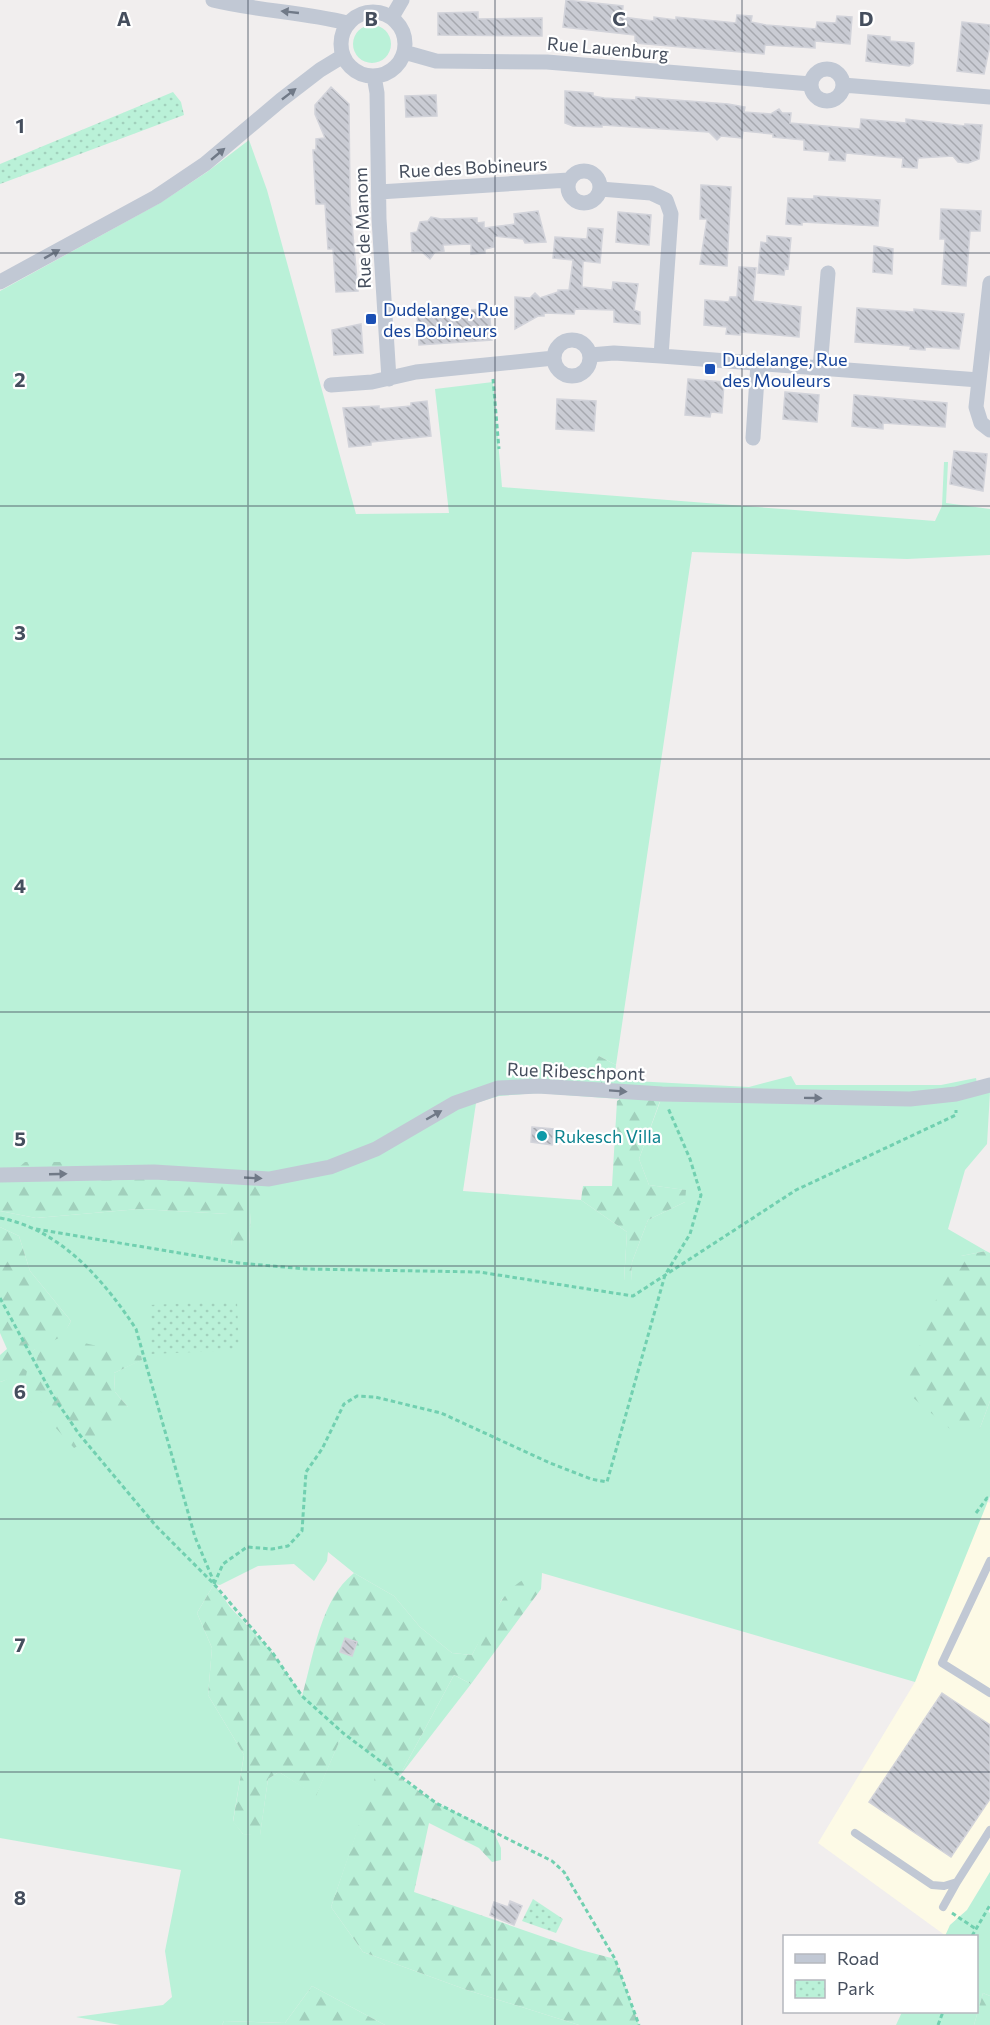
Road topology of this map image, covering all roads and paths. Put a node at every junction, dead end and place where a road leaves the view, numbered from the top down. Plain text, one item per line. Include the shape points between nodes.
1 (213, 0) edge
2 (402, 0) edge
3 (392, 17) junction
4 (348, 23) junction
5 (404, 52) junction
6 (343, 56) junction
7 (374, 76) junction
8 (811, 84) junction
9 (843, 85) junction
10 (990, 97) edge
11 (569, 180) junction
12 (600, 189) junction
13 (379, 192) junction
14 (828, 273) dead end
15 (0, 282) edge
16 (990, 284) edge
17 (590, 355) junction
18 (661, 356) junction
19 (554, 358) junction
20 (758, 363) junction
21 (492, 365) junction
22 (820, 368) junction
23 (389, 379) junction
24 (979, 380) junction
25 (331, 386) dead end
26 (990, 430) edge
27 (753, 438) dead end
28 (499, 449) dead end
29 (990, 1085) edge
30 (662, 1094) junction
31 (956, 1115) dead end
32 (0, 1175) edge
33 (0, 1218) edge
34 (36, 1229) junction
35 (665, 1275) junction
36 (0, 1298) edge
37 (990, 1499) edge
38 (976, 1513) dead end
39 (990, 1561) edge
40 (214, 1584) junction
41 (990, 1693) edge
42 (990, 1830) edge
43 (855, 1833) dead end
44 (957, 1882) junction
45 (990, 1905) edge
46 (943, 1907) joint
47 (976, 1929) junction
48 (973, 1935) edge
49 (639, 2025) edge

4 -> 1 street
2 - 3 street
3 - 4 street via 368,12
3 - 5 street via 403,33
4 - 6 street via 340,45
5 - 7 street via 393,69
5 - 8 street, Rue Lauenburg via 436,62 547,62
6 - 7 street via 355,71
15 -> 6 street via 156,197 206,164 296,88
7 - 13 street, Rue de Manom
8 - 9 street via 817,72 824,69 837,73
8 - 9 street via 814,95 824,101 839,96
9 - 10 street
11 - 12 street, Rue des Bobineurs via 577,173 588,172 597,178
11 - 12 street, Rue des Bobineurs via 568,191 579,203 595,199
11 - 13 street, Rue des Bobineurs
12 - 18 street via 651,193 666,200 671,214
13 - 23 street, Rue de Manom
14 - 22 street
16 - 24 street
17 - 18 street
17 - 19 street via 583,344 571,340 559,346
17 - 19 street via 587,369 574,376 560,372
18 - 20 street
19 - 21 street
20 - 22 street
20 - 27 street
21 - 23 street via 416,372
21 - 28 path
22 - 24 street
23 - 25 street
24 - 26 street via 977,416
30 -> 29 street, Rue Ribeschpont via 910,1099 956,1094
32 -> 30 street, Rue Ribeschpont via 154,1172 269,1179 330,1167 376,1149 455,1103 498,1088 538,1086
30 - 35 path via 701,1195 690,1234
31 - 35 path via 796,1190
33 - 34 path
34 - 35 path via 239,1263 306,1269 479,1272 633,1296
34 - 40 path via 75,1255 136,1329 195,1537
35 - 40 path via 607,1482 550,1463 441,1413 357,1396 344,1404 306,1472 302,1531 288,1546 248,1547 223,1564
36 - 40 path via 53,1396 80,1434 156,1526
37 - 38 path
39 - 41 lane via 942,1663
40 - 49 path via 272,1652 302,1696 343,1733 436,1803 552,1861 564,1872 615,1959
42 - 44 lane
43 - 44 lane via 932,1885
44 - 46 lane
45 - 47 path
46 - 47 path
47 - 48 path

